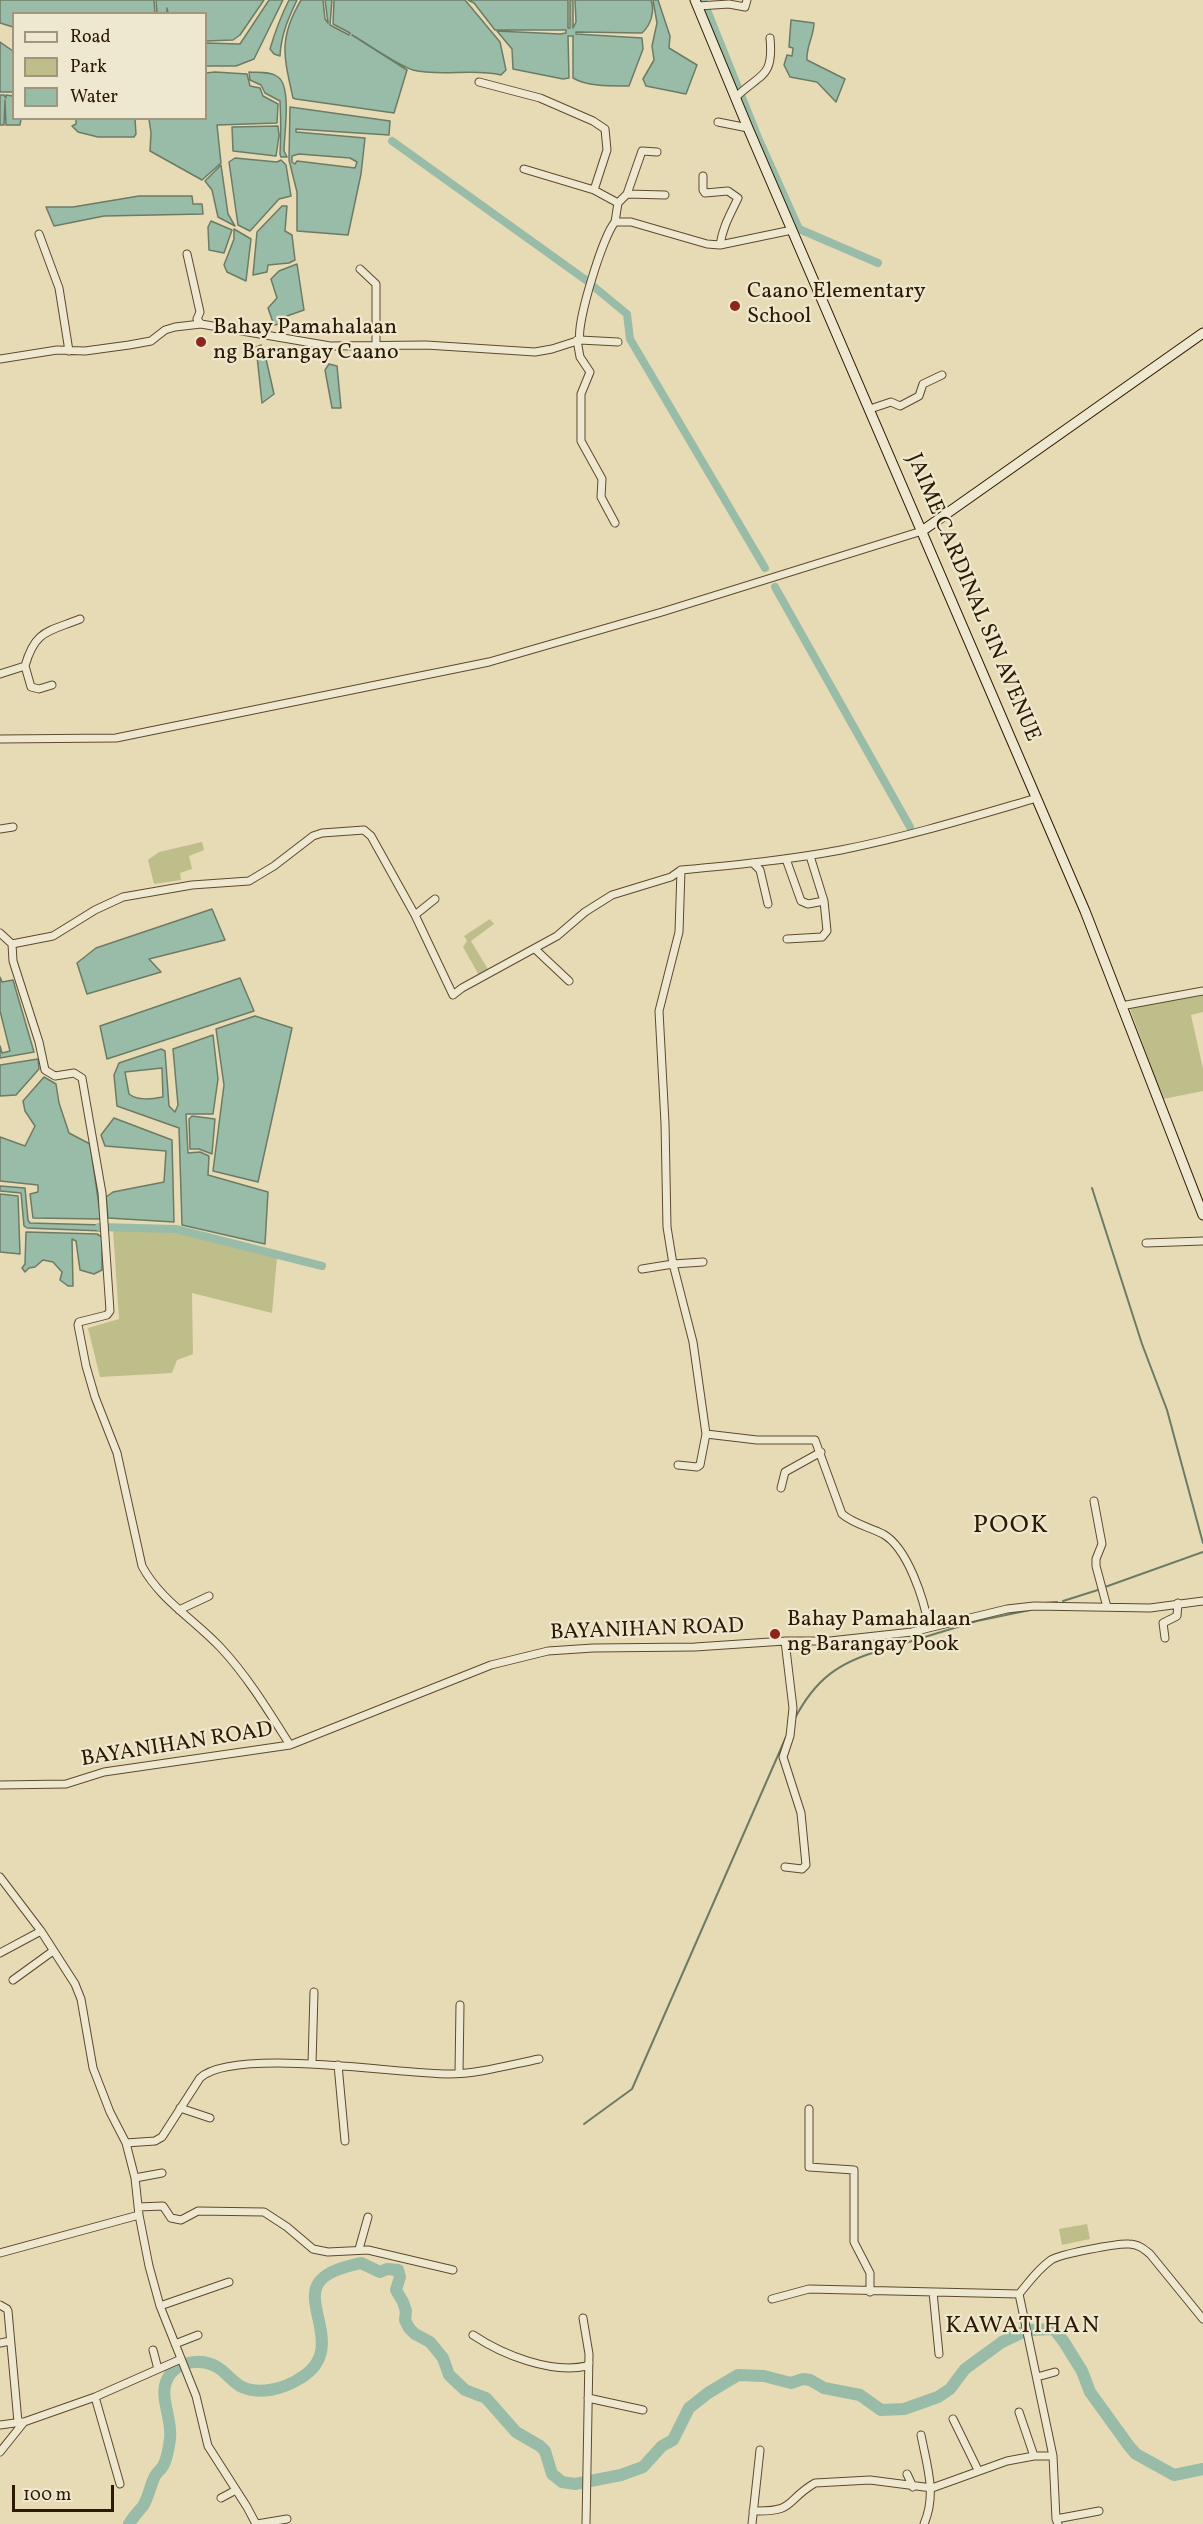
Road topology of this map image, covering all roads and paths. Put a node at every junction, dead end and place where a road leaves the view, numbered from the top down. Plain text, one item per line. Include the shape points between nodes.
1 (747, 0) edge
2 (697, 4) edge
3 (770, 38) dead end
4 (479, 82) dead end
5 (735, 98) junction
6 (718, 122) dead end
7 (748, 128) junction
8 (657, 152) dead end
9 (524, 169) dead end
10 (703, 176) dead end
11 (594, 190) junction
12 (627, 194) junction
13 (665, 195) dead end
14 (618, 203) junction
15 (615, 222) junction
16 (792, 230) junction
17 (39, 234) dead end
18 (720, 245) junction
19 (187, 254) dead end
20 (360, 269) dead end
21 (201, 324) junction
22 (1203, 333) edge
23 (578, 340) junction
24 (618, 342) dead end
25 (376, 345) junction
26 (69, 351) junction
27 (0, 356) edge
28 (942, 375) dead end
29 (870, 409) junction
30 (615, 522) dead end
31 (922, 531) junction
32 (80, 619) dead end
33 (25, 666) junction
34 (0, 674) edge
35 (52, 685) dead end
36 (0, 740) edge
37 (1037, 798) junction
38 (13, 827) dead end
39 (0, 830) edge
40 (810, 856) junction
41 (786, 860) junction
42 (753, 863) junction
43 (681, 870) junction
44 (435, 899) dead end
45 (824, 901) junction
46 (768, 904) dead end
47 (416, 915) junction
48 (0, 933) edge
49 (787, 939) dead end
50 (12, 944) junction
51 (535, 949) junction
52 (569, 981) dead end
53 (1203, 991) edge
54 (1121, 1006) junction
55 (1203, 1215) edge
56 (1203, 1241) edge
57 (1146, 1243) dead end
58 (703, 1262) dead end
59 (673, 1264) junction
60 (642, 1269) dead end
61 (706, 1434) junction
62 (821, 1452) junction
63 (678, 1465) dead end
64 (782, 1488) dead end
65 (1094, 1501) dead end
66 (209, 1596) dead end
67 (1203, 1601) edge
68 (1178, 1603) junction
69 (1107, 1607) junction
70 (178, 1610) junction
71 (929, 1627) junction
72 (1165, 1638) dead end
73 (785, 1641) junction
74 (290, 1745) junction
75 (0, 1785) edge
76 (785, 1867) dead end
77 (0, 1877) edge
78 (41, 1931) junction
79 (53, 1951) junction
80 (0, 1953) edge
81 (13, 1980) dead end
82 (314, 1992) dead end
83 (460, 2005) dead end
84 (539, 2059) dead end
85 (312, 2064) junction
86 (338, 2065) junction
87 (459, 2073) junction
88 (180, 2109) junction
89 (809, 2109) dead end
90 (210, 2118) dead end
91 (345, 2141) dead end
92 (126, 2143) junction
93 (162, 2173) dead end
94 (135, 2178) junction
95 (139, 2211) junction
96 (368, 2217) dead end
97 (359, 2249) junction
98 (0, 2252) edge
99 (453, 2270) dead end
100 (229, 2282) dead end
101 (870, 2292) junction
102 (933, 2292) junction
103 (1019, 2294) junction
104 (772, 2299) dead end
105 (0, 2305) edge
106 (160, 2306) junction
107 (584, 2318) dead end
108 (1203, 2319) edge
109 (198, 2334) dead end
110 (473, 2335) dead end
111 (10, 2341) junction
112 (0, 2343) edge
113 (175, 2344) junction
114 (153, 2350) dead end
115 (939, 2354) dead end
116 (181, 2361) junction
117 (589, 2363) junction
118 (158, 2369) junction
119 (1055, 2372) dead end
120 (1037, 2377) junction
121 (95, 2397) junction
122 (588, 2398) junction
123 (643, 2410) dead end
124 (1019, 2412) dead end
125 (953, 2419) dead end
126 (21, 2422) junction
127 (0, 2425) edge
128 (921, 2434) dead end
129 (760, 2450) dead end
130 (0, 2452) edge
131 (1034, 2456) junction
132 (1053, 2456) junction
133 (978, 2470) junction
134 (907, 2474) dead end
135 (120, 2484) dead end
136 (913, 2487) junction
137 (932, 2488) junction
138 (236, 2490) junction
139 (221, 2498) dead end
140 (753, 2511) junction
141 (1100, 2511) dead end
142 (287, 2519) dead end
143 (1057, 2522) edge
144 (256, 2524) edge
145 (585, 2524) edge
146 (752, 2524) edge
147 (924, 2524) edge

1 - 2 street via 746,7
2 - 5 main road, JAIME CARDINAL SIN AVENUE
3 - 5 street via 770,66
4 - 11 street via 540,98 605,129 608,144
5 - 7 main road, JAIME CARDINAL SIN AVENUE
6 - 7 street
7 - 16 main road, JAIME CARDINAL SIN AVENUE
8 - 12 street via 642,152
9 - 11 street
10 - 18 street via 705,193 728,191 738,198 723,226
11 - 14 street
12 - 13 street
12 - 14 street
14 - 15 street
15 - 18 street via 631,222
15 - 23 street via 606,235
16 - 18 street
16 - 29 main road, JAIME CARDINAL SIN AVENUE
17 - 26 street via 58,288
19 - 21 street
20 - 25 street via 376,284
21 - 25 street via 330,346
21 - 26 street via 165,330 151,341
22 - 31 main road
23 - 24 street
23 - 25 street via 535,352
23 - 30 street via 580,357 590,372 581,394 581,441 602,479 601,497
26 - 27 street
28 - 29 street via 923,384 919,396 900,406 891,402
29 - 31 main road, JAIME CARDINAL SIN AVENUE
31 - 36 street via 489,662 132,736
31 - 37 main road, JAIME CARDINAL SIN AVENUE
32 - 33 street via 38,637
33 - 34 street
33 - 35 street via 31,687
37 - 40 street via 930,829
37 - 54 main road, JAIME CARDINAL SIN AVENUE
38 - 39 street
40 - 41 street
40 - 45 street
41 - 42 street
41 - 45 street via 801,901
42 - 43 street
42 - 46 street via 760,870
43 - 51 street via 671,877 612,895
43 - 59 street via 679,932 659,1011 667,1227
44 - 47 street
45 - 49 street via 825,935
47 - 50 street via 368,833 361,830 313,836 249,881 192,885 129,896 105,904 53,936
47 - 51 street via 453,995
48 - 50 street
50 - 70 street via 13,961 45,1070 55,1076 74,1072 82,1078 99,1174 110,1311 78,1324 86,1366 117,1454 142,1566
51 - 52 street
53 - 54 street
54 - 55 main road, JAIME CARDINAL SIN AVENUE
56 - 57 street
58 - 59 street
59 - 60 street
59 - 61 street via 693,1342
61 - 62 street via 757,1440 815,1440
61 - 63 street via 700,1465
62 - 64 street via 785,1472
62 - 71 street via 842,1514 884,1535 903,1552 924,1600
65 - 69 street via 1102,1545 1096,1566
66 - 70 street
67 - 68 street, BAYANIHAN ROAD
68 - 69 street, BAYANIHAN ROAD via 1150,1608
68 - 72 street via 1178,1616 1163,1623
69 - 71 street, BAYANIHAN ROAD via 1025,1606
70 - 74 street via 221,1648
71 - 73 street, BAYANIHAN ROAD via 883,1637
73 - 74 street, BAYANIHAN ROAD via 548,1651 491,1665
73 - 76 street via 793,1708 783,1757 801,1813 806,1865 802,1869
74 - 75 street, BAYANIHAN ROAD via 104,1772 66,1784
77 - 78 street
78 - 79 street
78 - 80 street
79 - 81 street
79 - 92 street via 81,1999 93,2068
82 - 85 street
83 - 87 street
84 - 87 street
85 - 86 street
85 - 88 street via 227,2066 207,2072
86 - 87 street
86 - 91 street
88 - 90 street
88 - 92 street via 162,2137
89 - 101 street via 809,2167 854,2170 854,2242 870,2273
92 - 94 street
93 - 94 street
94 - 95 street
95 - 97 street via 163,2206 171,2218 181,2220 198,2211 264,2212 313,2249
95 - 98 street
95 - 106 street
96 - 97 street
97 - 99 street
100 - 106 street
101 - 102 street
101 - 104 street via 809,2289
102 - 103 street
102 - 115 street
103 - 108 street via 1054,2258 1131,2244 1150,2254
103 - 120 street
105 - 111 street via 7,2308
106 - 113 street
107 - 117 street
109 - 113 street
110 - 117 street via 492,2348 528,2360 568,2369
111 - 112 street
111 - 126 street
113 - 116 street
114 - 118 street
116 - 118 street
116 - 138 street via 196,2396 208,2446
117 - 122 street
118 - 121 street
119 - 120 street
120 - 132 street
121 - 126 street
121 - 135 street
122 - 123 street
122 - 145 street
124 - 131 street
125 - 133 street
126 - 127 street
126 - 130 street
128 - 137 street
129 - 140 street
131 - 132 street
131 - 133 street
132 - 143 street
133 - 137 street
134 - 136 street
136 - 137 street
136 - 140 street via 856,2479 815,2483 781,2510
137 - 147 street
138 - 139 street
138 - 144 street
140 - 146 street
141 - 143 street
142 - 144 street

